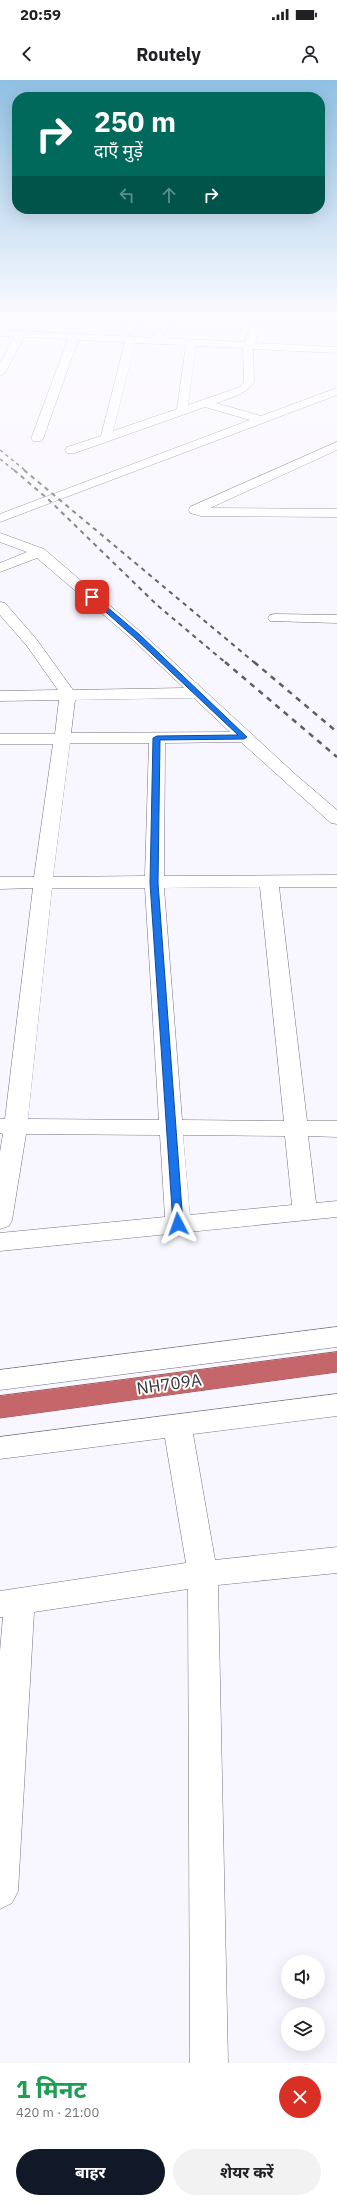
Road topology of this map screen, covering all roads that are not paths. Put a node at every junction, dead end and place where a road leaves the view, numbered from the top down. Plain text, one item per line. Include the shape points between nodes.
1 (47, 411) edge
2 (111, 411) edge
3 (182, 411) edge
4 (231, 411) edge
5 (288, 411) edge
6 (264, 420) junction
7 (106, 437) junction
8 (37, 439) dead end
9 (337, 446) edge
10 (71, 450) dead end
11 (337, 513) edge
12 (0, 518) edge
13 (0, 537) edge
14 (39, 552) junction
15 (0, 568) edge
16 (0, 606) edge
17 (274, 618) dead end
18 (337, 619) edge
19 (196, 693) junction
20 (68, 694) junction
21 (0, 696) edge
22 (244, 737) junction
23 (157, 738) junction
24 (0, 739) edge
25 (63, 740) junction
26 (337, 819) edge
27 (269, 880) junction
28 (337, 881) edge
29 (0, 883) edge
30 (43, 883) junction
31 (154, 883) junction
32 (8, 1126) edge
33 (172, 1128) junction
34 (337, 1129) edge
35 (295, 1130) junction
36 (337, 1209) edge
37 (305, 1212) junction
38 (0, 1220) edge
39 (178, 1224) junction
40 (0, 1242) edge
41 (337, 1337) edge
42 (337, 1362) edge
43 (0, 1380) edge
44 (337, 1405) edge
45 (0, 1407) edge
46 (177, 1425) junction
47 (0, 1448) edge
48 (337, 1560) edge
49 (203, 1574) junction
50 (9, 1603) edge
51 (0, 1891) edge
52 (209, 2063) edge

1 - 8 street
2 - 7 street
3 - 7 street
4 - 6 street
5 - 6 street
6 - 12 street
7 - 10 street
9 - 11 street via 196,510 237,513
13 - 14 street
14 - 15 street
14 - 19 street via 138,637
16 - 20 street via 32,643
17 - 18 street
19 - 20 street
19 - 22 street
20 - 21 street
20 - 25 street
22 - 23 street
22 - 26 street
23 - 25 street
23 - 31 street
24 - 25 street
25 - 30 street
27 - 28 street
27 - 31 street
27 - 35 street
29 - 30 street
30 - 31 street
30 - 32 street
31 - 33 street
32 - 33 street
32 - 38 street
33 - 35 street
33 - 39 street
34 - 35 street
35 - 37 street
36 - 37 street
37 - 39 street
39 - 40 street
41 - 43 street
42 - 45 highway, NH709A
44 - 46 street
46 - 47 street
46 - 49 street
48 - 49 street
49 - 50 street
49 - 52 street
50 - 51 street

